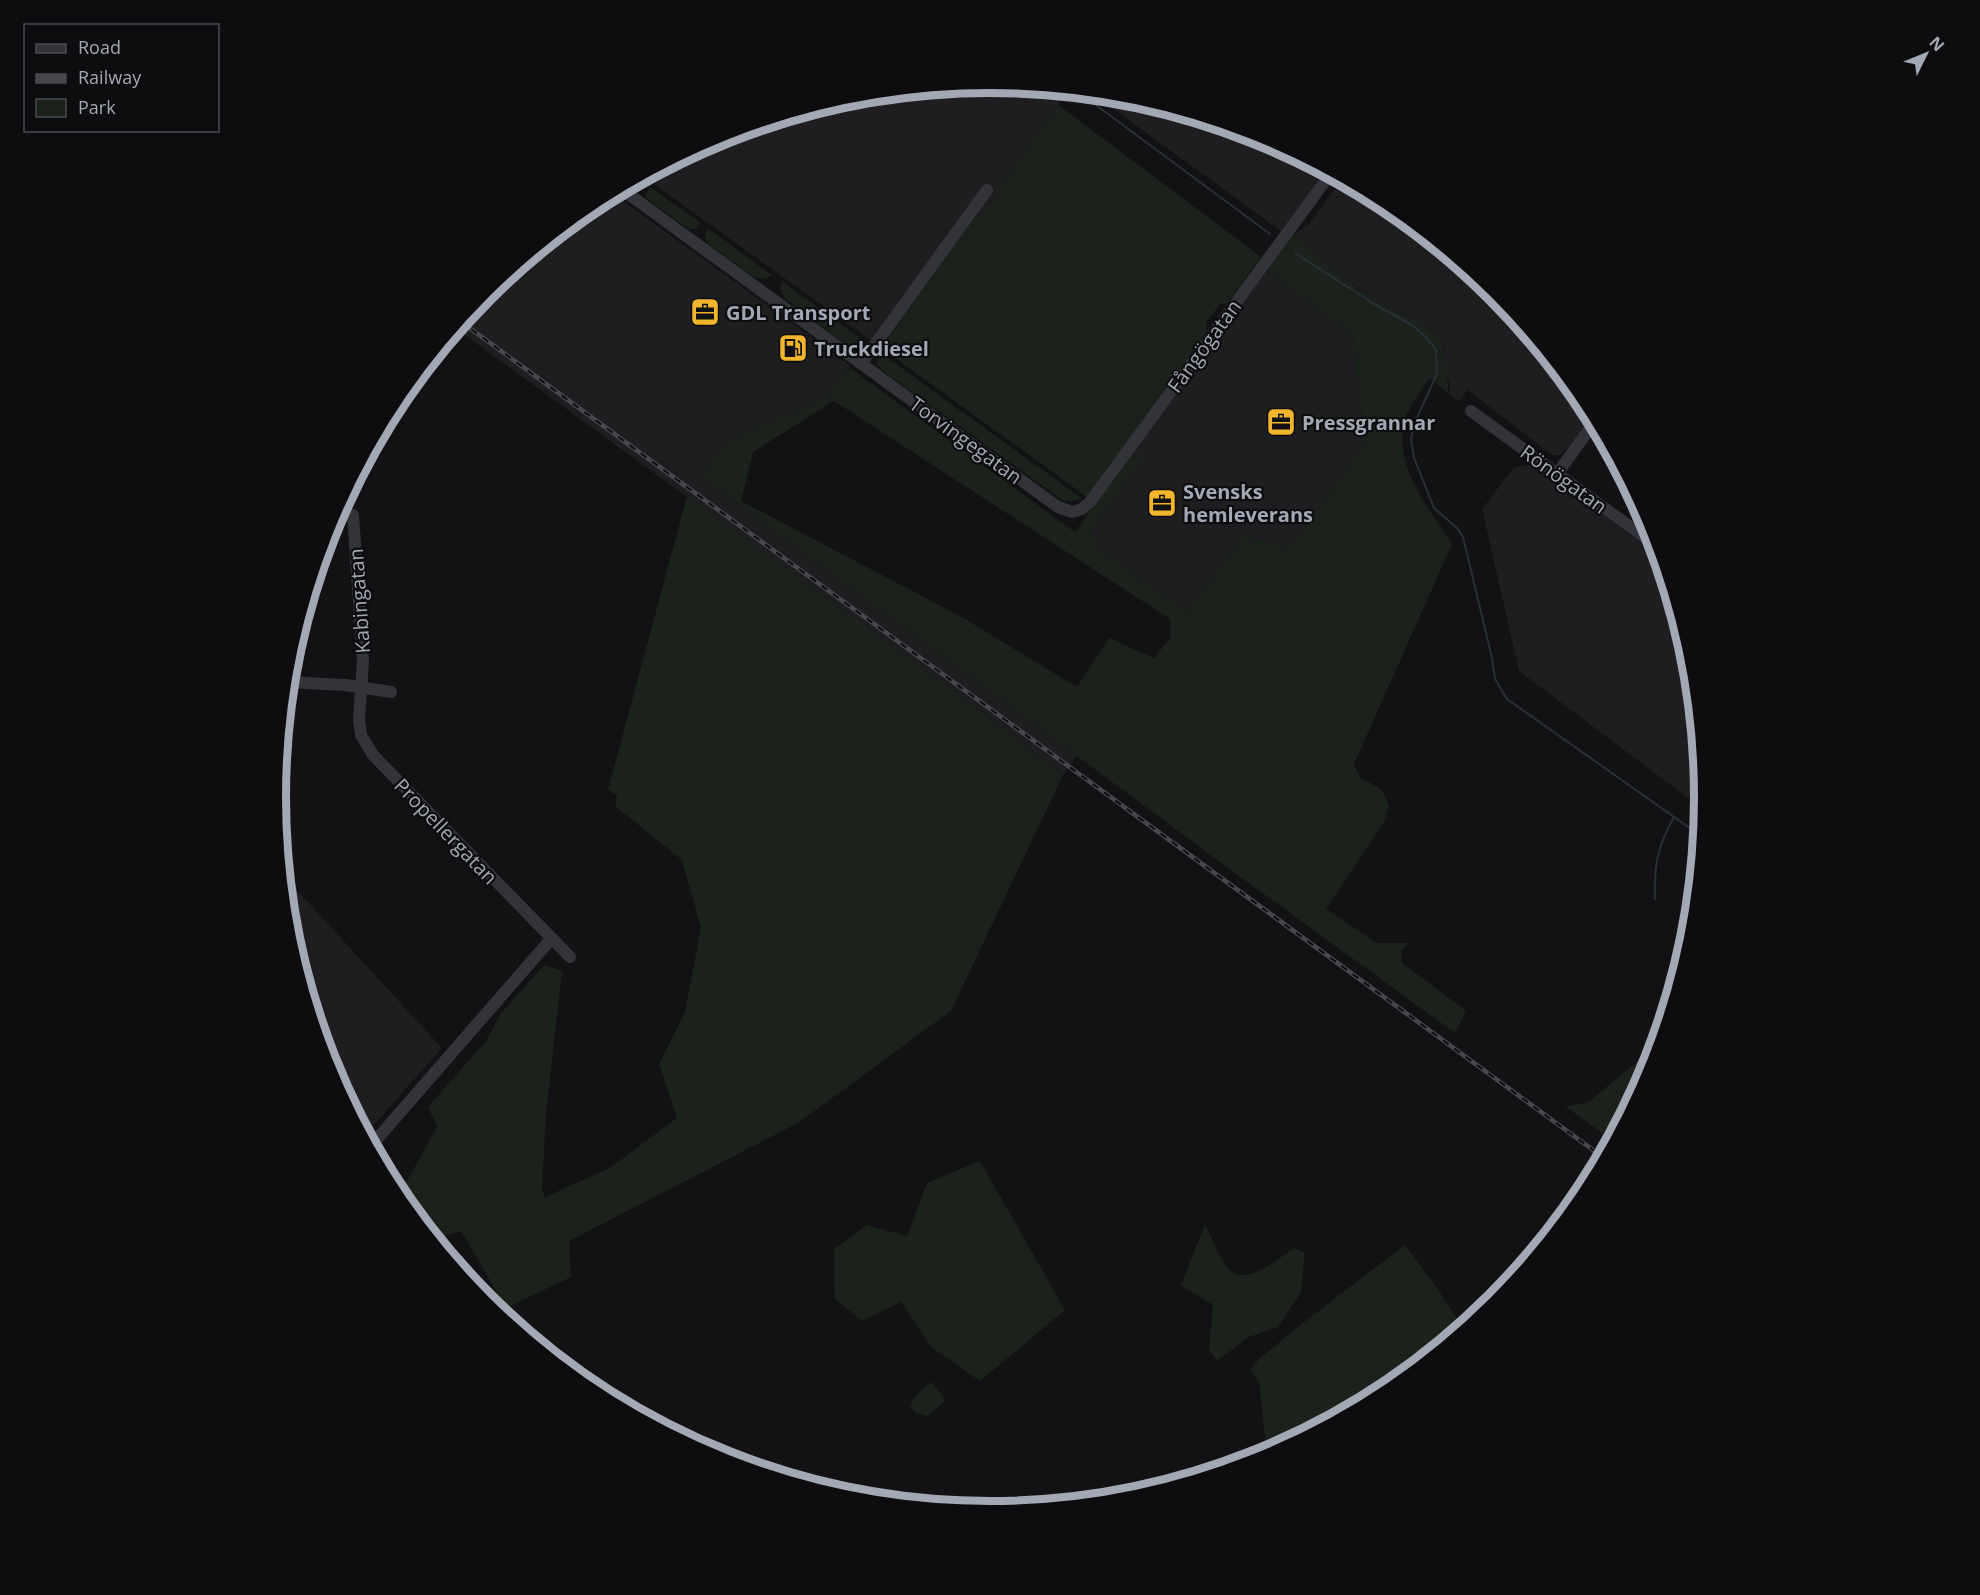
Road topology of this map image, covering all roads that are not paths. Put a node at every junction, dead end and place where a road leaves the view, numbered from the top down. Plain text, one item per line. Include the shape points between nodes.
1 (1327, 179) edge
2 (987, 190) dead end
3 (628, 194) edge
4 (861, 364) junction
5 (1471, 411) dead end
6 (1590, 428) edge
7 (1557, 474) junction
8 (1072, 512) joint
9 (353, 515) dead end
10 (1645, 538) edge
11 (296, 683) edge
12 (361, 687) junction
13 (391, 692) dead end
14 (551, 939) junction
15 (570, 957) dead end
16 (375, 1141) edge

1 - 8 street, Fångögatan via 1090,502
2 - 4 street
3 - 4 street, Torvingegatan
4 - 8 street, Torvingegatan via 1058,507
5 - 7 street, Rönögatan
6 - 7 street
7 - 10 street, Rönögatan
9 - 12 street, Kabingatan via 363,661
11 - 12 street
12 - 13 street
12 - 14 street, Propellergatan via 361,735 373,755
14 - 15 street, Propellergatan
14 - 16 street

